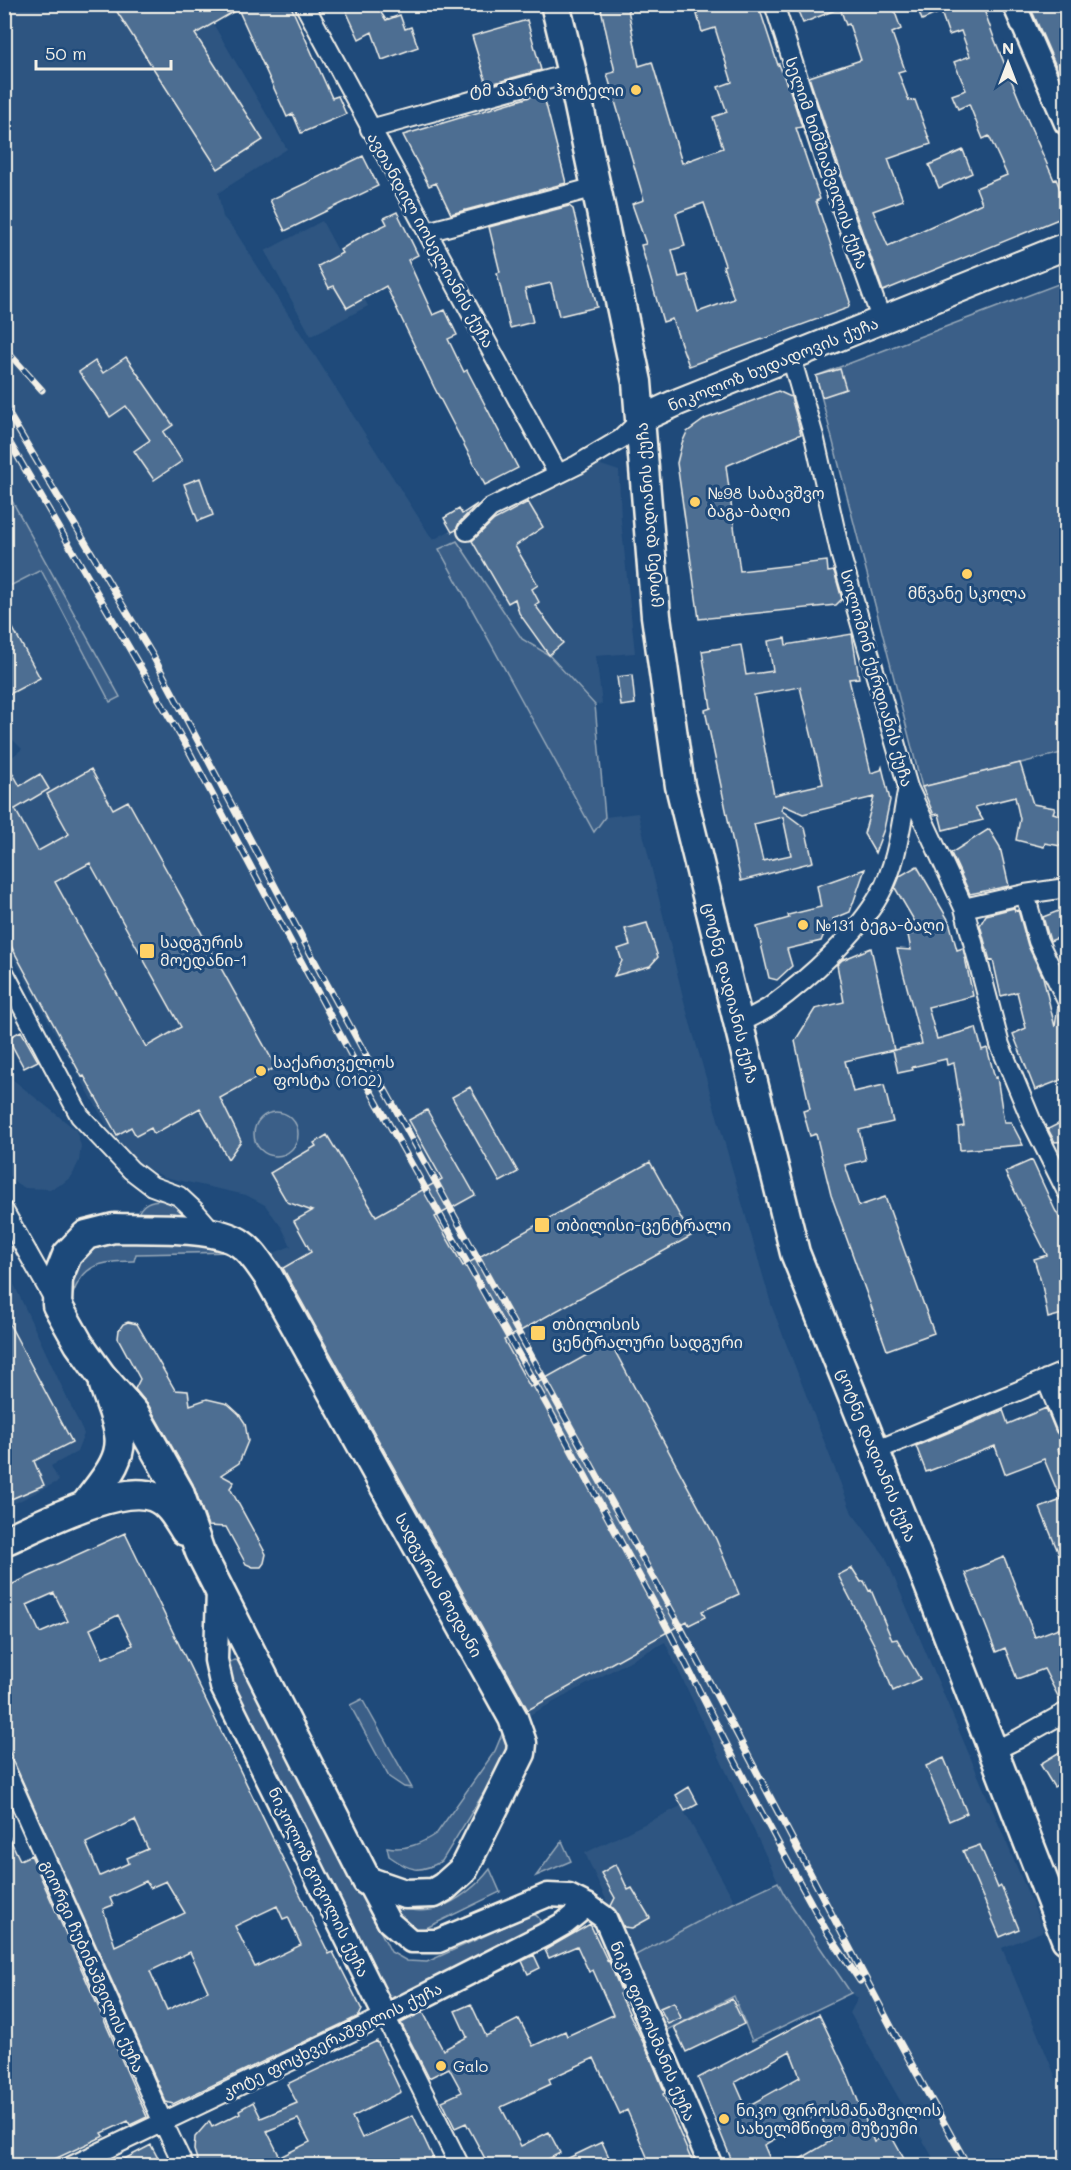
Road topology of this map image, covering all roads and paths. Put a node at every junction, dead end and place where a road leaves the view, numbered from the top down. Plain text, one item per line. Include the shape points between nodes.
1 (304, 4) edge
2 (555, 4) edge
3 (774, 4) edge
4 (1014, 4) edge
5 (572, 74) junction
6 (1066, 123) edge
7 (370, 129) junction
8 (596, 187) junction
9 (427, 232) junction
10 (1066, 246) edge
11 (882, 321) junction
12 (791, 357) junction
13 (641, 419) junction
14 (558, 474) junction
15 (467, 531) dead end
16 (908, 787) junction
17 (1066, 888) edge
18 (1025, 894) junction
19 (964, 908) junction
20 (4, 972) edge
21 (1066, 999) edge
22 (738, 1024) junction
23 (1066, 1190) edge
24 (4, 1211) edge
25 (213, 1232) junction
26 (57, 1305) junction
27 (1066, 1371) edge
28 (101, 1375) junction
29 (1046, 1379) junction
30 (1066, 1428) edge
31 (875, 1451) junction
32 (115, 1463) junction
33 (128, 1496) junction
34 (86, 1504) junction
35 (4, 1541) edge
36 (200, 1552) junction
37 (218, 1589) junction
38 (1066, 1712) edge
39 (993, 1751) junction
40 (4, 1766) edge
41 (367, 1881) junction
42 (587, 1905) junction
43 (1066, 1938) edge
44 (385, 2016) junction
45 (163, 2123) junction
46 (71, 2166) edge
47 (184, 2166) edge
48 (460, 2166) edge
49 (711, 2166) edge

1 - 7 street, ავთანდილ იოსელიანის ქუჩა
2 - 5 main road, ცოტნე დადიანის ქუჩა
3 - 11 street, სელიმ ხიმშიაშვილის ქუჩა
4 - 6 street
5 - 7 street
5 - 8 main road, ცოტნე დადიანის ქუჩა
7 - 9 street, ავთანდილ იოსელიანის ქუჩა
8 - 9 street
8 - 13 main road, ცოტნე დადიანის ქუჩა via 637,382
9 - 14 street, ავთანდილ იოსელიანის ქუჩა
10 - 11 main road, ნიკოლოზ ხუდადოვის ქუჩა
11 - 12 main road, ნიკოლოზ ხუდადოვის ქუჩა
12 - 13 main road, ნიკოლოზ ხუდადოვის ქუჩა
12 - 16 street, სოლომონ ქურდიანის ქუჩა via 841,556
13 - 14 street, ნიკოლოზ ხუდადოვის ქუჩა via 621,439
13 - 22 main road, ცოტნე დადიანის ქუჩა via 656,616 680,786
14 - 15 street, ნიკოლოზ ხუდადოვის ქუჩა via 490,508
16 - 19 street, სოლომონ ქურდიანის ქუჩა
16 - 22 street via 896,854 881,893 859,925 770,1007
17 - 18 street
18 - 19 street
18 - 21 street via 1038,941
19 - 23 street, სოლომონ ქურდიანის ქუჩა via 1000,1045
20 - 25 street, სადგურის მოედანი via 80,1116 131,1170 152,1186 178,1196
22 - 31 main road, ცოტნე დადიანის ქუჩა via 795,1253
24 - 26 street
25 - 26 main road, სადგურის მოედანი via 114,1228 86,1235 61,1267
25 - 41 main road, სადგურის მოედანი via 239,1243 268,1276 508,1708 522,1743 521,1753 463,1870 444,1887 434,1893 405,1894
26 - 28 main road
27 - 29 street
28 - 32 main road via 120,1435
28 - 36 main road via 135,1414 174,1482
29 - 30 street
29 - 31 street
31 - 39 main road, ცოტნე დადიანის ქუჩა
32 - 33 main road via 124,1464 134,1473 135,1485
32 - 34 main road
33 - 34 main road
33 - 36 main road via 147,1495 164,1503
34 - 35 main road
36 - 37 main road
37 - 41 main road
37 - 44 street, ნიკოლოზ გოგოლის ქუჩა via 216,1660 222,1687
38 - 39 street
39 - 43 main road, ცოტნე დადიანის ქუჩა
40 - 45 street, გიორგი ჩუბინაშვილის ქუჩა
41 - 42 street via 389,1922 411,1941 438,1941 548,1894 569,1896
42 - 44 street, კოტე ფოცხვერაშვილის ქუჩა via 544,1935
42 - 49 street, ნიკო ფიროსმანის ქუჩა via 605,1918
44 - 45 street, კოტე ფოცხვერაშვილის ქუჩა
44 - 48 street, ნიკოლოზ გოგოლის ქუჩა
45 - 46 street, კოტე ფოცხვერაშვილის ქუჩა
45 - 47 street, გიორგი ჩუბინაშვილის ქუჩა

